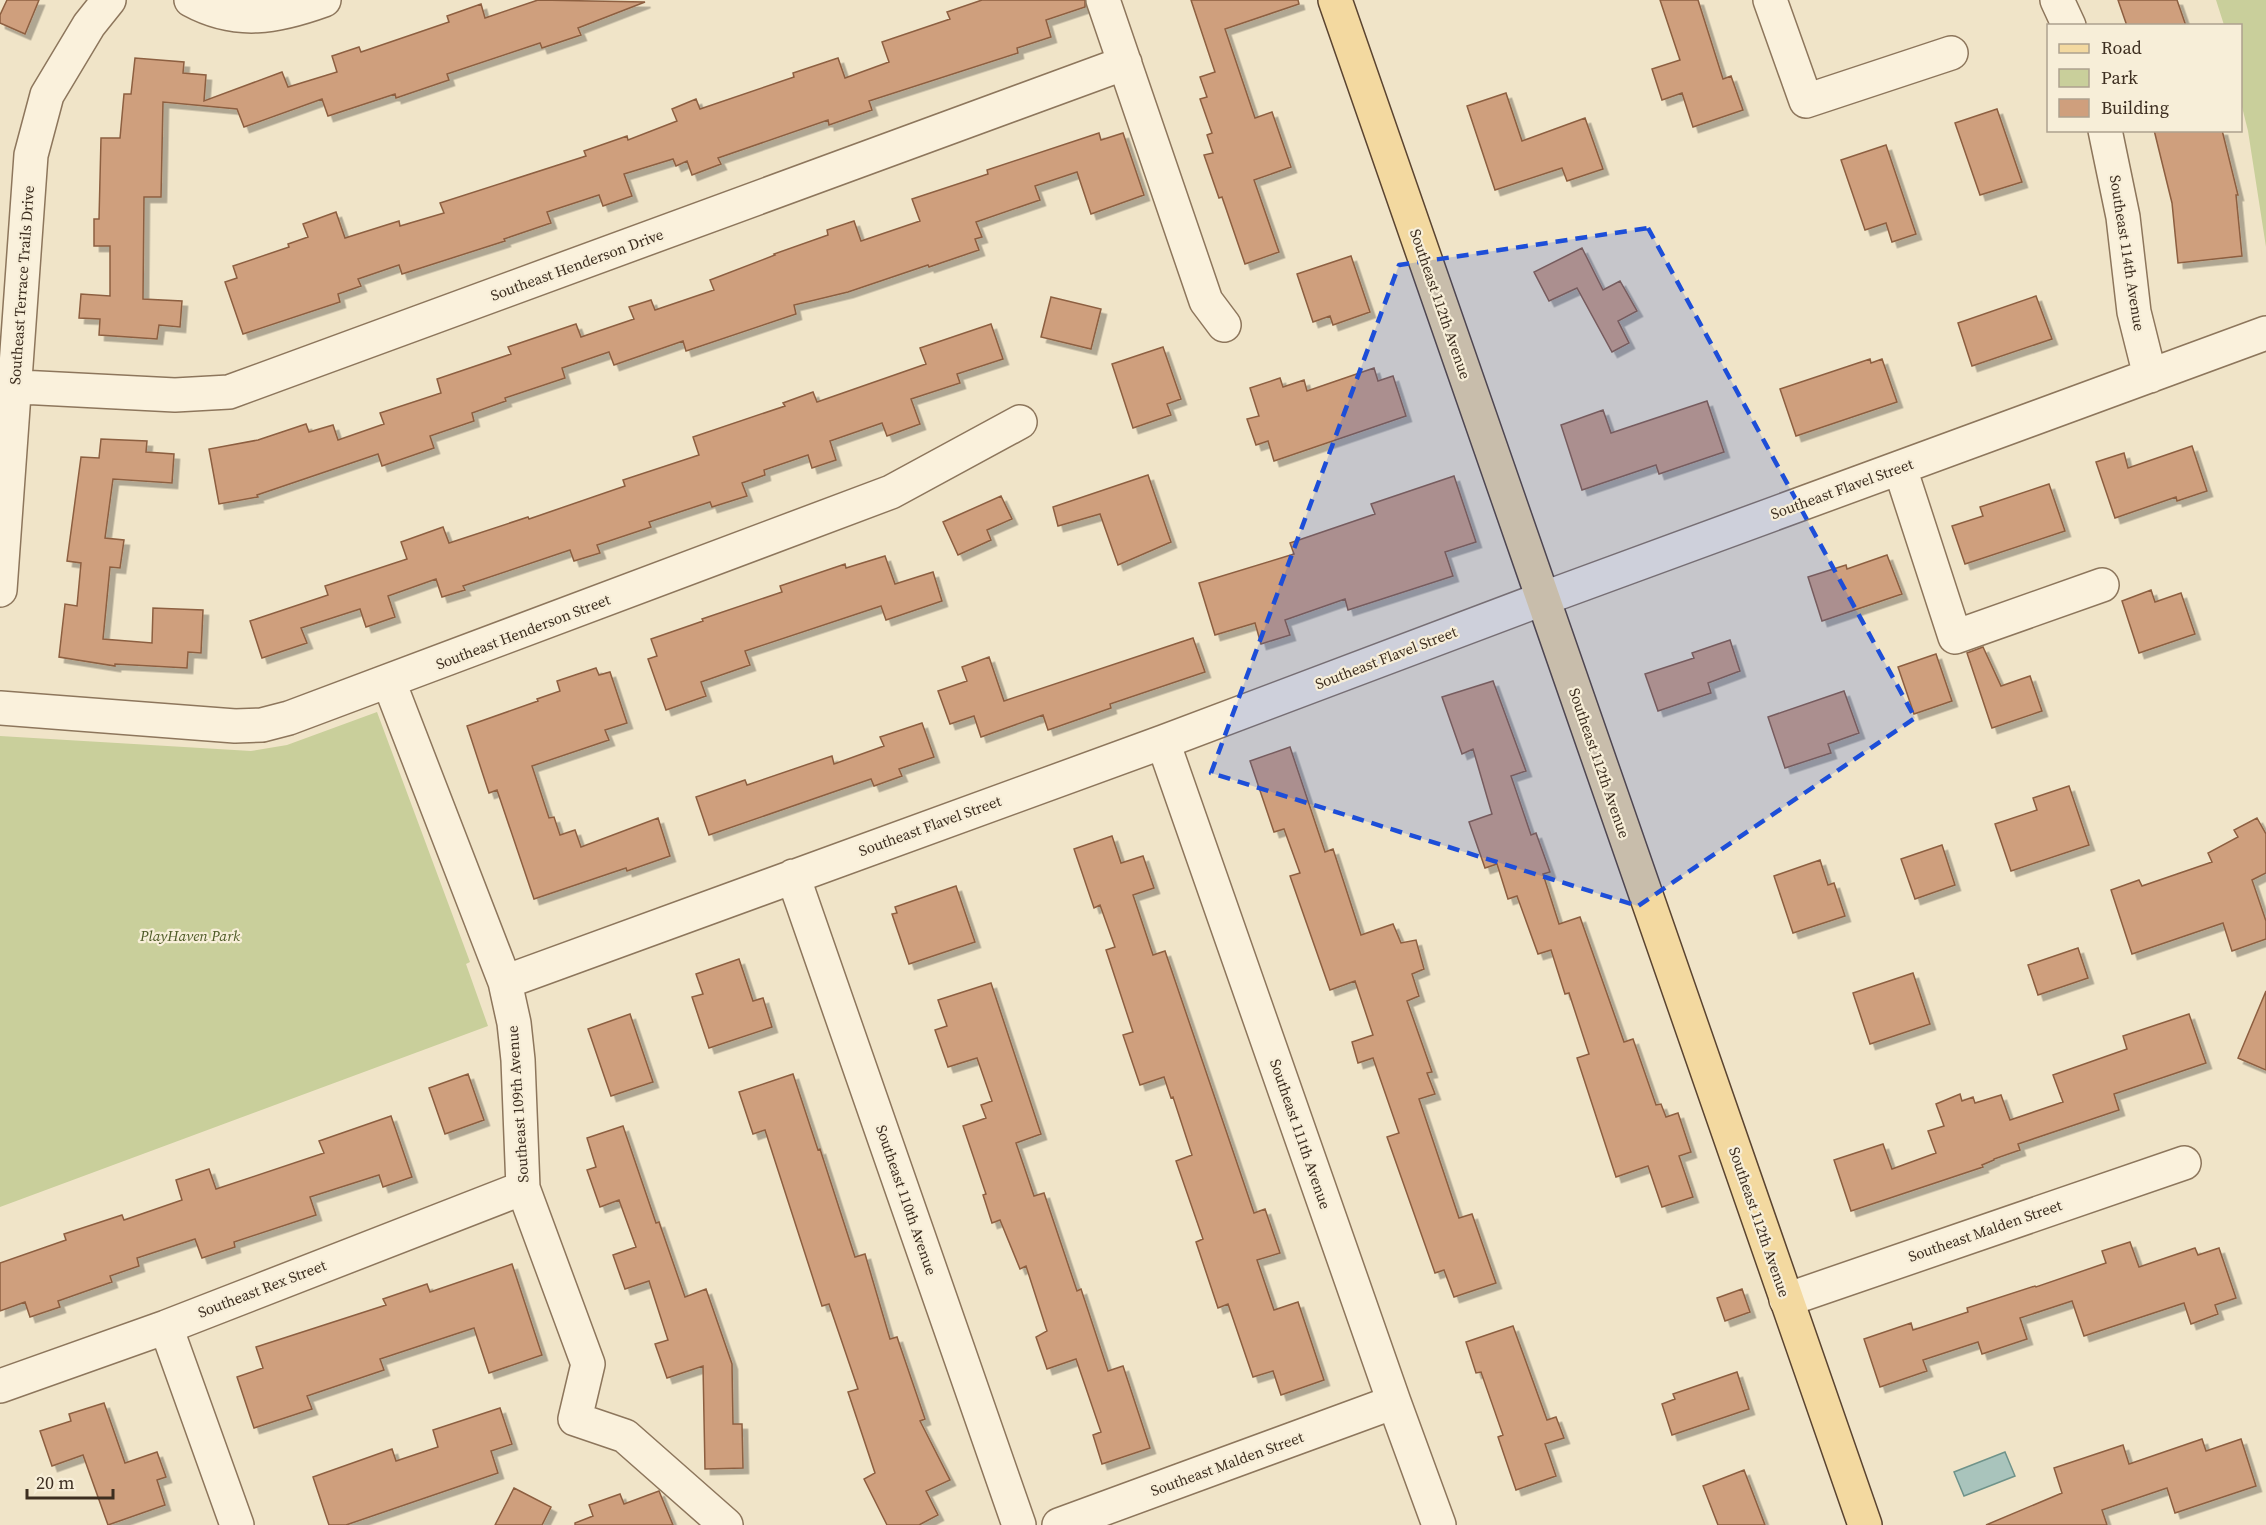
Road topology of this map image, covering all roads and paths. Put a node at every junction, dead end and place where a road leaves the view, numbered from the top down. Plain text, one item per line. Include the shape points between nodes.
1 (109, 0) edge
2 (191, 0) edge
3 (324, 0) edge
4 (1103, 0) edge
5 (1335, 0) edge
6 (1770, 0) edge
7 (2057, 0) edge
8 (2068, 24) edge
9 (1951, 53) dead end
10 (1125, 63) junction
11 (2105, 132) edge
12 (1224, 325) dead end
13 (2266, 333) edge
14 (2150, 376) junction
15 (7, 387) edge
16 (1020, 422) dead end
17 (1900, 468) junction
18 (2102, 585) dead end
19 (0, 590) edge
20 (1542, 599) junction
21 (389, 682) junction
22 (0, 708) edge
23 (1163, 742) junction
24 (794, 876) junction
25 (505, 982) junction
26 (2184, 1163) dead end
27 (523, 1188) junction
28 (1786, 1300) junction
29 (166, 1327) junction
30 (0, 1386) edge
31 (1394, 1402) junction
32 (237, 1525) edge
33 (726, 1525) edge
34 (1019, 1525) edge
35 (1059, 1525) edge
36 (1439, 1525) edge
37 (1865, 1525) edge

1 - 15 street, Southeast Terrace Trails Drive via 47,94 31,155
2 - 3 street via 233,16 266,16
4 - 10 street
5 - 20 main road, Southeast 112th Avenue
6 - 9 street via 1806,101
7 - 8 street
10 - 12 street via 1206,301
10 - 15 street, Southeast Henderson Drive via 229,392 174,394
11 - 14 street, Southeast 114th Avenue via 2123,217 2134,312
13 - 14 street, Southeast Flavel Street
14 - 17 street, Southeast Flavel Street
15 - 19 street, Southeast Terrace Trails Drive
16 - 21 street, Southeast Henderson Street via 891,492
17 - 18 street via 1955,637
17 - 20 street, Southeast Flavel Street
20 - 23 street, Southeast Flavel Street
20 - 28 main road, Southeast 112th Avenue
21 - 22 street, Southeast Henderson Street via 262,725
21 - 25 street, Southeast 109th Avenue
23 - 24 street, Southeast Flavel Street
23 - 31 street, Southeast 111th Avenue
24 - 25 street, Southeast Flavel Street
24 - 34 street, Southeast 110th Avenue
25 - 27 street, Southeast 109th Avenue via 518,1060
26 - 28 street, Southeast Malden Street
27 - 29 street, Southeast Rex Street
27 - 33 street, Southeast 109th Avenue via 588,1364 575,1419 625,1436
28 - 37 main road, Southeast 112th Avenue
29 - 30 street, Southeast Rex Street
29 - 32 street
31 - 35 street, Southeast Malden Street
31 - 36 street, Southeast 111th Avenue

